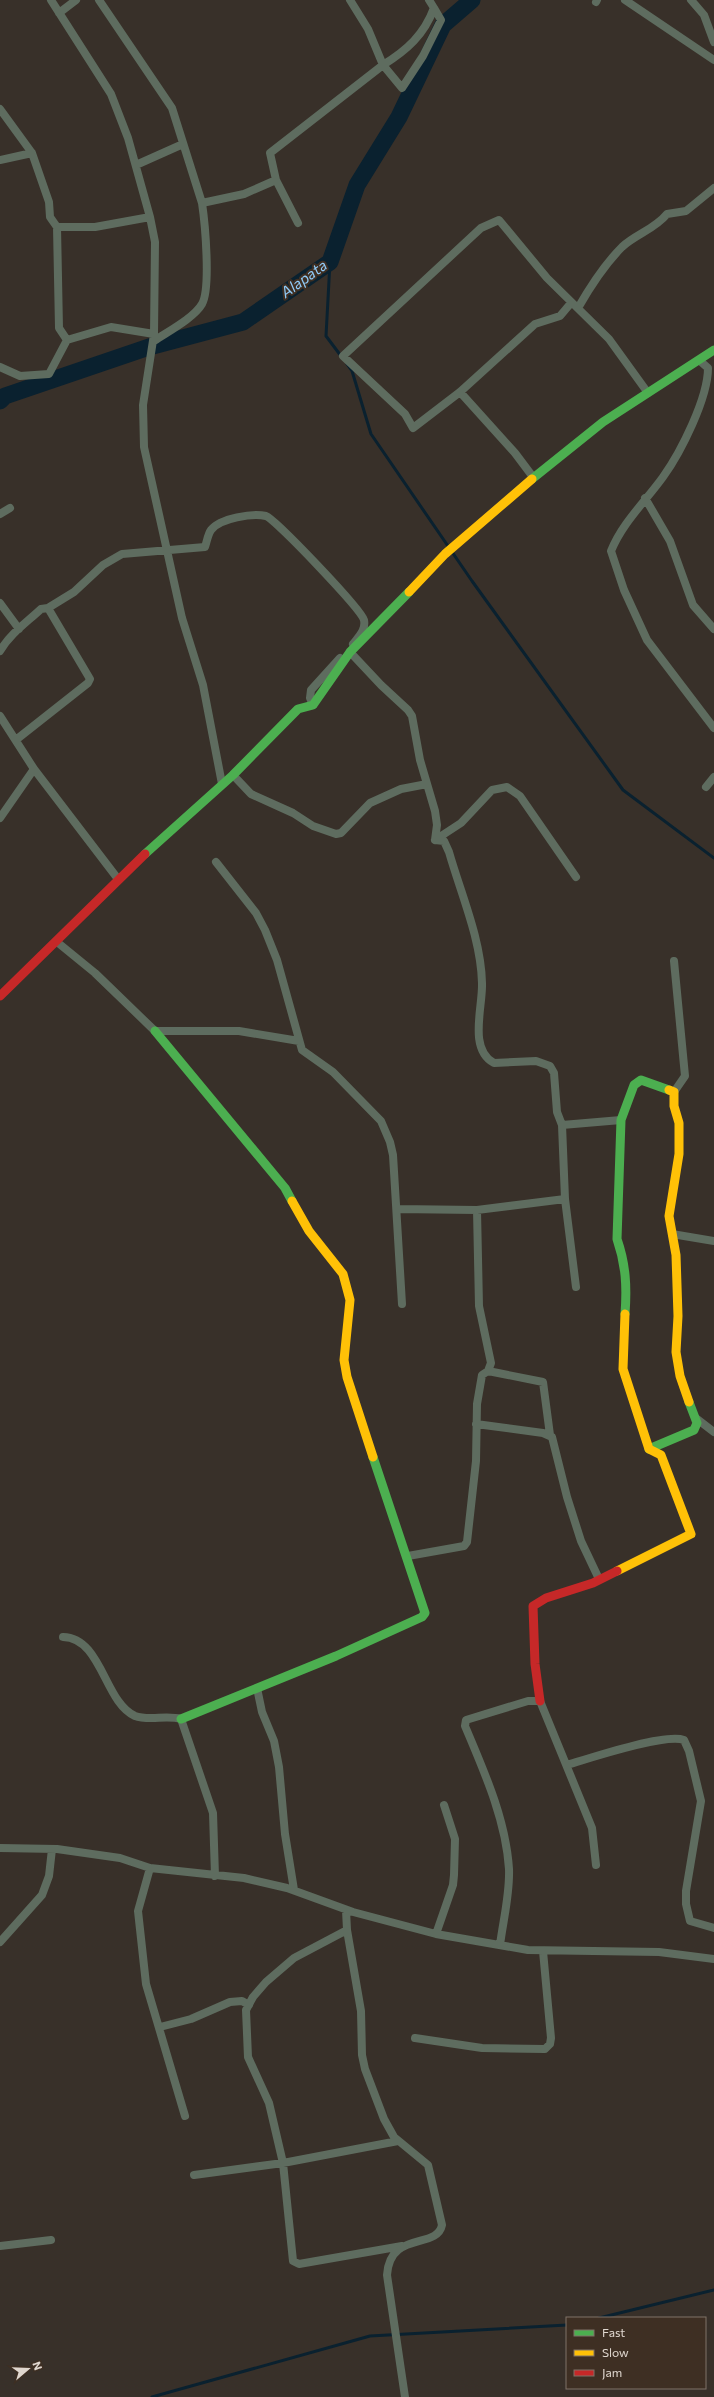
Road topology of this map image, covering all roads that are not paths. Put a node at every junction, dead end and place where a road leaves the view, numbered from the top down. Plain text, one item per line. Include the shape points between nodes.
1 (51, 0) edge
2 (76, 0) edge
3 (99, 0) edge
4 (350, 0) edge
5 (429, 0) edge
6 (625, 0) edge
7 (691, 0) edge
8 (434, 8) junction
9 (58, 13) junction
10 (714, 42) edge
11 (714, 60) edge
12 (383, 65) junction
13 (0, 109) edge
14 (183, 144) junction
15 (32, 153) junction
16 (0, 160) edge
17 (136, 165) junction
18 (276, 180) junction
19 (714, 188) edge
20 (202, 203) junction
21 (150, 217) junction
22 (298, 222) dead end
23 (57, 227) junction
24 (575, 305) junction
25 (154, 338) junction
26 (68, 340) junction
27 (714, 350) edge
28 (699, 360) junction
29 (0, 367) edge
30 (460, 392) junction
31 (648, 393) junction
32 (533, 477) junction
33 (645, 498) junction
34 (10, 508) dead end
35 (0, 514) edge
36 (167, 551) junction
37 (0, 603) edge
38 (48, 608) junction
39 (19, 629) junction
40 (714, 629) edge
41 (0, 651) edge
42 (350, 652) junction
43 (313, 705) junction
44 (0, 716) edge
45 (714, 728) edge
46 (17, 739) junction
47 (34, 769) junction
48 (233, 775) junction
49 (714, 777) edge
50 (222, 784) junction
51 (427, 784) junction
52 (706, 787) dead end
53 (0, 818) edge
54 (435, 840) junction
55 (216, 862) dead end
56 (576, 877) dead end
57 (118, 879) junction
58 (57, 942) junction
59 (674, 961) dead end
60 (0, 996) edge
61 (155, 1031) junction
62 (299, 1041) junction
63 (674, 1092) junction
64 (621, 1120) junction
65 (562, 1125) junction
66 (565, 1199) junction
67 (397, 1209) junction
68 (477, 1210) junction
69 (672, 1234) junction
70 (714, 1241) edge
71 (576, 1287) dead end
72 (402, 1304) dead end
73 (488, 1371) junction
74 (697, 1419) junction
75 (476, 1424) junction
76 (714, 1432) edge
77 (550, 1435) junction
78 (649, 1449) junction
79 (408, 1556) junction
80 (599, 1579) junction
81 (63, 1637) dead end
82 (257, 1688) junction
83 (540, 1701) junction
84 (181, 1719) junction
85 (567, 1765) junction
86 (444, 1805) dead end
87 (0, 1848) edge
88 (52, 1849) junction
89 (596, 1865) dead end
90 (150, 1868) junction
91 (215, 1876) junction
92 (294, 1890) junction
93 (346, 1910) junction
94 (714, 1928) edge
95 (347, 1930) junction
96 (436, 1934) junction
97 (0, 1942) edge
98 (500, 1945) junction
99 (543, 1951) junction
100 (714, 1959) edge
101 (249, 2005) junction
102 (160, 2027) junction
103 (415, 2038) dead end
104 (185, 2116) dead end
105 (398, 2141) junction
106 (283, 2163) junction
107 (194, 2175) dead end
108 (51, 2240) dead end
109 (406, 2245) junction
110 (0, 2246) edge
111 (405, 2397) edge

1 - 9 street
2 - 9 street
3 - 14 street via 172,108
4 - 12 street via 368,29
5 - 8 street
6 - 11 street
7 - 10 street via 704,15
8 - 12 street via 419,37 401,54
8 - 12 street via 441,20 423,56 402,88
9 - 17 street via 111,94
12 - 18 street via 270,152
13 - 15 street
14 - 17 street
14 - 20 street
15 - 16 street
15 - 23 street via 49,202 50,217
17 - 21 street
18 - 20 street via 237,196
18 - 22 street
19 - 24 street via 686,211 666,214 660,222 622,247
20 - 25 street via 207,278 202,303 174,328
21 - 23 street via 94,227
21 - 25 street via 155,242
23 - 26 street via 59,328
24 - 30 street via 560,316 535,324
24 - 30 street via 535,265 499,220 481,228 343,356 405,414 413,428
24 - 31 street via 609,339
25 - 26 street via 111,327
25 - 36 street via 143,405 144,447
26 - 29 street via 49,374 20,376
27 - 28 street
28 - 31 street
28 - 33 street via 708,368 708,380 702,403 663,476
30 - 32 street via 516,453
31 - 32 street via 603,422
32 - 42 street via 445,554
33 - 40 street via 670,541 693,605
33 - 45 street via 631,514 611,551 624,590 647,640
34 - 35 street
36 - 38 street via 122,554 103,565 74,592
36 - 43 street via 205,547 212,530 219,524 249,514 267,516 339,587 362,614 363,632 311,690 310,698
36 - 50 street via 187,640 202,685
37 - 39 street
38 - 39 street via 41,608
38 - 46 street via 90,679
39 - 41 street
42 - 43 street
42 - 51 street via 412,716
43 - 48 street via 298,709
44 - 46 street
46 - 47 street
47 - 53 street
47 - 57 street
48 - 50 street
48 - 51 street via 251,794 293,813 313,826 336,834 341,833 370,803 401,789
49 - 52 street
50 - 57 street
51 - 54 street via 437,825
54 - 56 street via 461,823 492,790 507,787 520,796
54 - 65 street via 444,841 449,852 475,942 482,981 479,1019 480,1045 484,1055 494,1063 536,1061 550,1066 554,1073 557,1112
55 - 62 street via 256,913 265,930 277,960
57 - 58 street
58 - 60 street
58 - 61 street via 95,973
59 - 63 street via 685,1076
61 - 62 street via 239,1031
61 - 79 street via 286,1188 310,1231 342,1274 350,1300 345,1368
62 - 67 street via 302,1050 332,1072 381,1121 393,1155
63 - 64 street via 639,1080 634,1085
63 - 69 street via 674,1106 679,1122 679,1154 669,1204
64 - 65 street
64 - 78 street via 617,1239 627,1284 622,1360 625,1378
65 - 66 street
66 - 68 street
66 - 71 street
67 - 68 street
67 - 72 street
68 - 73 street via 479,1306 491,1363
69 - 70 street
69 - 74 street via 676,1255 677,1362 684,1391
73 - 75 street via 480,1377
73 - 77 street via 544,1383
74 - 76 street
74 - 78 street via 694,1430
75 - 77 street
75 - 79 street via 476,1461 466,1545
77 - 80 street via 554,1441 567,1497 581,1541
78 - 80 street via 662,1455 691,1534
79 - 82 street via 425,1609 422,1617
80 - 83 street via 546,1598 532,1607
81 - 84 street via 78,1640 95,1660 120,1702 136,1716
82 - 84 street
82 - 92 street via 262,1712 274,1741 279,1767 285,1834
83 - 85 street
83 - 98 street via 528,1701 470,1718 464,1723 501,1823 508,1855 509,1871
84 - 91 street via 213,1813
85 - 89 street via 592,1828
85 - 94 street via 658,1741 679,1738 684,1740 690,1751 701,1801 693,1838 686,1904 690,1921
86 - 96 street via 455,1839 454,1875
87 - 88 street
88 - 90 street via 120,1858
88 - 97 street via 49,1876 42,1895
90 - 91 street
90 - 102 street via 140,1899 138,1924 146,1984
91 - 92 street via 244,1878
92 - 93 street
93 - 95 street
93 - 96 street
95 - 101 street via 294,1958 266,1982
95 - 105 street via 361,2011 363,2062 384,2119
96 - 98 street
98 - 99 street
99 - 100 street via 647,1951
99 - 103 street via 551,2038 545,2049 482,2048
101 - 102 street via 242,2001 230,2002 191,2020
101 - 106 street via 245,2024 248,2057 269,2103
102 - 104 street
105 - 106 street
105 - 109 street via 428,2165 442,2225 435,2236
106 - 107 street
106 - 109 street via 295,2263
108 - 110 street
109 - 111 street via 395,2252 388,2262 387,2275

